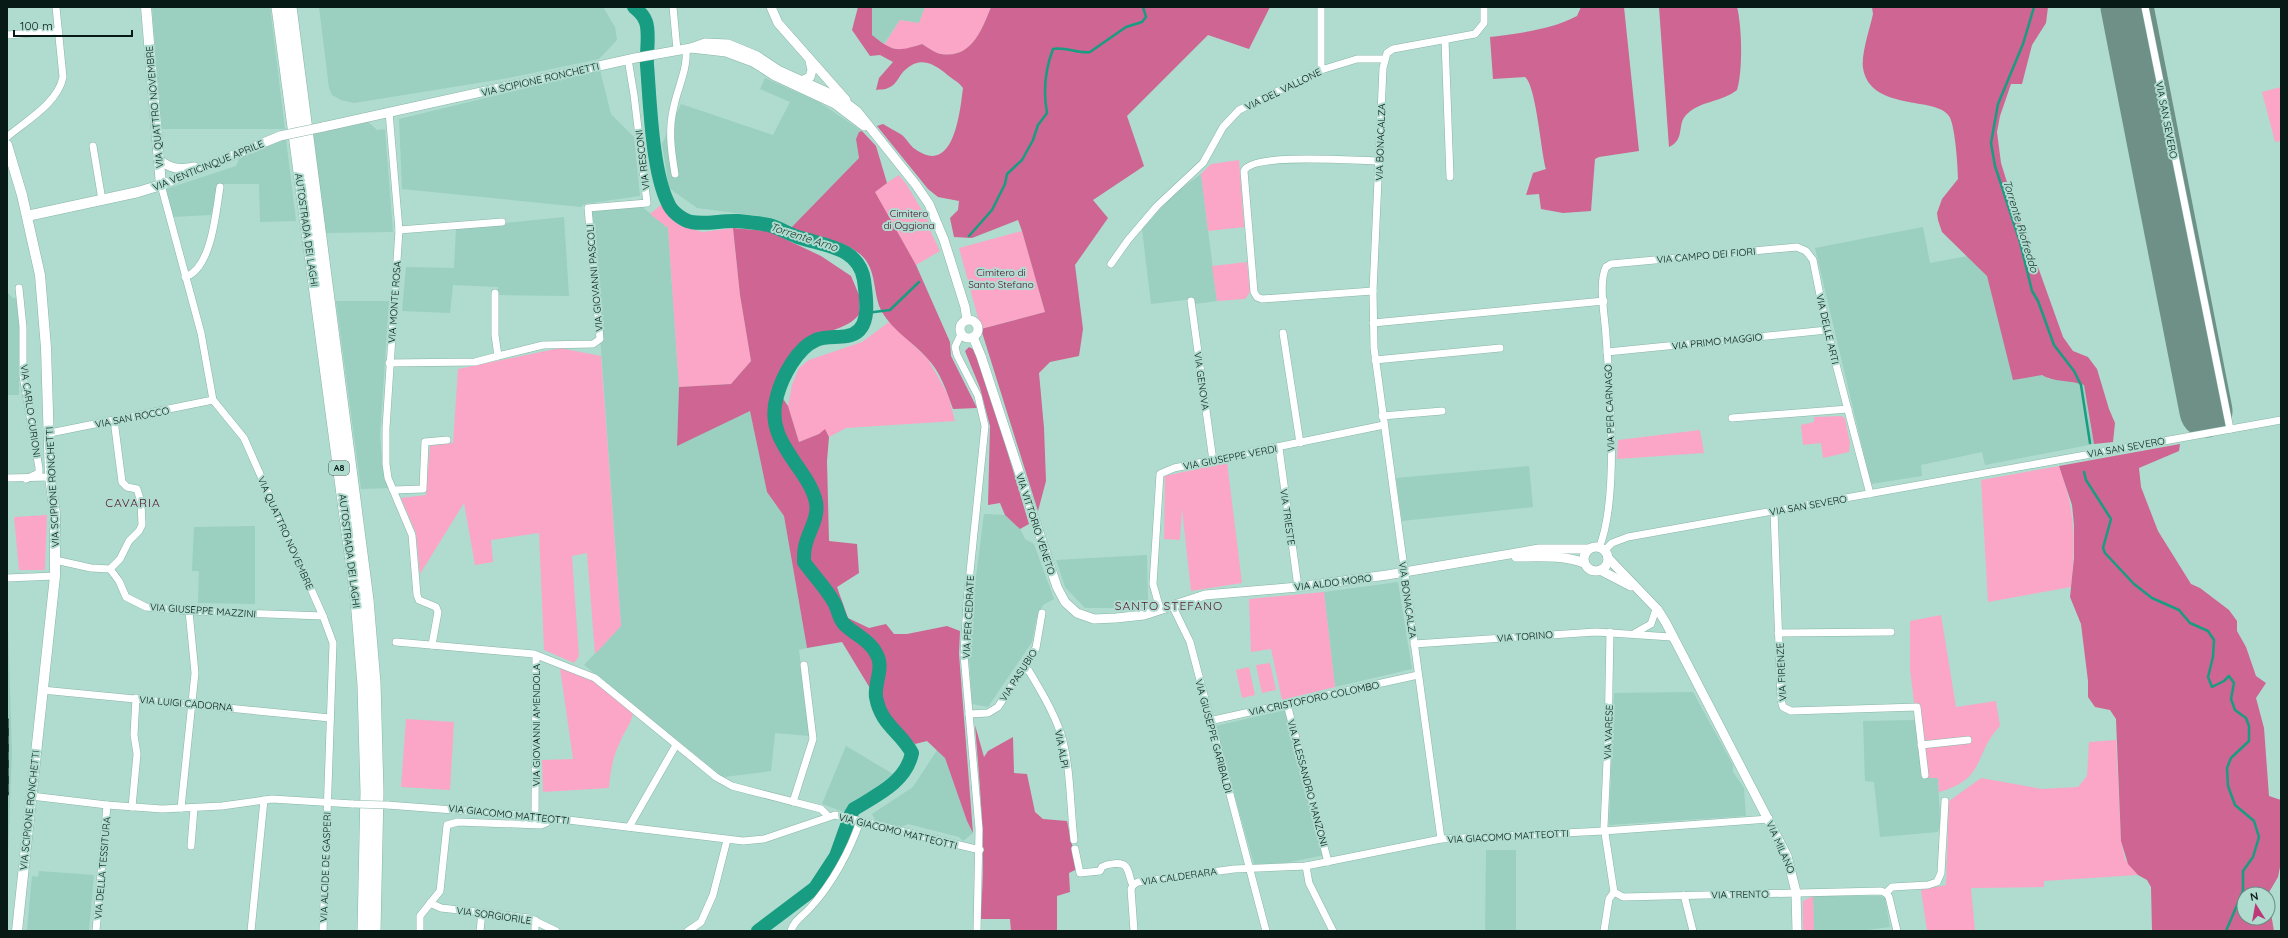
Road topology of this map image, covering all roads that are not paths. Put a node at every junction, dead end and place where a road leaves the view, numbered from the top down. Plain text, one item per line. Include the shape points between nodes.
1 (56, 7) edge
2 (146, 7) edge
3 (278, 7) edge
4 (290, 7) edge
5 (673, 7) edge
6 (772, 7) edge
7 (1322, 7) edge
8 (1484, 7) edge
9 (2145, 7) edge
10 (58, 31) junction
11 (7, 35) edge
12 (1445, 40) junction
13 (685, 49) junction
14 (631, 59) junction
15 (1384, 59) junction
16 (810, 60) junction
17 (1321, 70) junction
18 (823, 75) junction
19 (801, 81) junction
20 (821, 93) junction
21 (850, 104) junction
22 (389, 112) junction
23 (7, 137) edge
24 (877, 137) junction
25 (94, 146) dead end
26 (8, 149) edge
27 (158, 159) junction
28 (1379, 161) junction
29 (216, 162) junction
30 (675, 174) dead end
31 (1450, 177) dead end
32 (161, 185) junction
33 (220, 187) dead end
34 (102, 200) junction
35 (588, 208) joint
36 (27, 216) junction
37 (502, 222) dead end
38 (399, 230) junction
39 (1806, 251) joint
40 (1111, 264) dead end
41 (1606, 267) joint
42 (185, 277) junction
43 (19, 288) dead end
44 (1373, 291) junction
45 (495, 293) dead end
46 (1191, 301) dead end
47 (1604, 301) junction
48 (967, 320) junction
49 (1373, 323) junction
50 (1827, 330) junction
51 (1283, 333) dead end
52 (961, 334) junction
53 (973, 337) junction
54 (1500, 348) dead end
55 (1607, 352) junction
56 (498, 356) junction
57 (1375, 360) junction
58 (390, 362) junction
59 (213, 400) junction
60 (1848, 409) junction
61 (1442, 411) dead end
62 (1382, 416) junction
63 (1732, 418) dead end
64 (114, 420) junction
65 (2281, 420) edge
66 (1384, 425) junction
67 (2230, 429) junction
68 (50, 433) junction
69 (447, 440) dead end
70 (1300, 443) junction
71 (1279, 448) junction
72 (1213, 461) junction
73 (50, 477) junction
74 (7, 478) edge
75 (26, 479) junction
76 (393, 490) junction
77 (1870, 494) junction
78 (1774, 510) junction
79 (1589, 549) junction
80 (1604, 552) junction
81 (1495, 558) junction
82 (55, 560) junction
83 (1584, 564) junction
84 (110, 569) junction
85 (1600, 570) junction
86 (1404, 573) junction
87 (55, 576) junction
88 (7, 578) edge
89 (1298, 587) junction
90 (1636, 588) junction
91 (1649, 601) junction
92 (1172, 605) junction
93 (1160, 609) junction
94 (189, 611) junction
95 (1655, 612) junction
96 (1042, 613) dead end
97 (323, 616) junction
98 (1610, 632) junction
99 (1891, 632) dead end
100 (1635, 633) junction
101 (1778, 633) junction
102 (1671, 637) junction
103 (396, 642) dead end
104 (1414, 644) junction
105 (432, 645) junction
106 (1678, 645) junction
107 (536, 656) junction
108 (804, 665) dead end
109 (1024, 668) junction
110 (1418, 675) junction
111 (42, 690) junction
112 (136, 698) junction
113 (191, 703) junction
114 (1287, 704) junction
115 (969, 714) junction
116 (330, 718) junction
117 (1209, 721) junction
118 (1968, 740) dead end
119 (676, 744) junction
120 (1922, 745) junction
121 (1925, 775) dead end
122 (31, 796) junction
123 (264, 800) junction
124 (1945, 800) dead end
125 (328, 802) junction
126 (793, 802) junction
127 (107, 805) junction
128 (132, 807) junction
129 (181, 808) junction
130 (194, 808) junction
131 (535, 816) junction
132 (828, 816) junction
133 (551, 818) junction
134 (1768, 819) junction
135 (858, 820) junction
136 (629, 827) junction
137 (1604, 832) junction
138 (1441, 839) junction
139 (727, 840) junction
140 (1074, 840) dead end
141 (191, 846) dead end
142 (1074, 849) dead end
143 (980, 850) junction
144 (1328, 862) junction
145 (1306, 866) junction
146 (1249, 869) junction
147 (1133, 885) junction
148 (1614, 892) junction
149 (1796, 892) junction
150 (1886, 893) junction
151 (1684, 895) junction
152 (430, 903) junction
153 (482, 912) junction
154 (535, 920) junction
155 (18, 930) edge
156 (96, 931) edge
157 (251, 931) edge
158 (323, 931) edge
159 (364, 931) edge
160 (374, 931) edge
161 (420, 931) edge
162 (480, 931) edge
163 (535, 931) edge
164 (556, 931) edge
165 (688, 931) edge
166 (791, 931) edge
167 (977, 931) edge
168 (1134, 931) edge
169 (1266, 931) edge
170 (1333, 931) edge
171 (1604, 931) edge
172 (1693, 931) edge
173 (1797, 931) edge
174 (1897, 931) edge

1 - 10 street
2 - 27 main road, VIA QUATTRO NOVEMBRE
3 - 159 highway, AUTOSTRADA DEI LAGHI / A8 via 356,599 364,685 367,792
4 - 160 highway, AUTOSTRADA DEI LAGHI / A8 via 367,600 374,683 377,792
5 - 13 street
6 - 16 street via 778,23
7 - 17 street
8 - 12 street via 1484,23 1475,34
9 - 67 street, VIA SAN SEVERO
10 - 11 street
10 - 23 street via 62,83 50,102
12 - 15 street via 1393,49
12 - 31 street
13 - 14 street, VIA SCIPIONE RONCHETTI
13 - 19 street, VIA SCIPIONE RONCHETTI via 705,43 728,44 757,56
13 - 20 street, VIA SCIPIONE RONCHETTI via 726,52 739,56 775,76
13 - 30 street via 686,64 671,125 670,143
14 - 22 street, VIA SCIPIONE RONCHETTI
14 - 35 street, VIA RESCONI via 647,203
15 - 17 street, VIA DEL VALLONE via 1357,59
15 - 28 street, VIA BONACALZA
16 - 18 street
16 - 19 street via 810,77
17 - 40 street, VIA DEL VALLONE via 1250,103 1230,117 1208,157 1157,206
18 - 20 street
18 - 21 street
19 - 20 street, VIA SCIPIONE RONCHETTI
20 - 21 street, VIA VITTORIO VENETO
20 - 24 street, VIA VITTORIO VENETO
21 - 24 street, VIA VITTORIO VENETO
22 - 29 street, VIA VENTICINQUE APRILE, bridge via 280,136
22 - 38 street, VIA MONTE ROSA
24 - 48 street, VIA VITTORIO VENETO via 916,185 938,222 966,307
25 - 34 street
26 - 36 main road, VIA SCIPIONE RONCHETTI
27 - 29 street via 167,166 177,169
27 - 32 main road, VIA QUATTRO NOVEMBRE
28 - 44 street, VIA BONACALZA
28 - 44 street via 1287,159 1252,164 1244,171 1254,292 1257,297 1262,299
29 - 32 street, VIA VENTICINQUE APRILE
32 - 34 main road, VIA VENTICINQUE APRILE
32 - 42 street, VIA QUATTRO NOVEMBRE
33 - 42 street via 207,252 198,267
34 - 36 main road, VIA VENTICINQUE APRILE
35 - 56 street, VIA GIOVANNI PASCOLI via 600,339 593,344 543,345
36 - 68 main road, VIA SCIPIONE RONCHETTI via 40,275
37 - 38 street
38 - 58 street, VIA MONTE ROSA
39 - 41 street, VIA CAMPO DEI FIORI via 1797,247 1618,262
39 - 50 street, VIA DELLE ARTI via 1812,260
41 - 47 street, VIA PER CARNAGO via 1602,279
42 - 59 street, VIA QUATTRO NOVEMBRE via 202,337
43 - 75 street, VIA CARLO CURIONI via 23,327 23,376 39,468 39,473
44 - 49 street, VIA BONACALZA
45 - 56 street via 494,335
46 - 72 street, VIA GENOVA
47 - 49 street
47 - 55 street, VIA PER CARNAGO
48 - 52 street via 960,325
48 - 53 street, VIA VITTORIO VENETO via 975,322 977,326
49 - 57 street, VIA BONACALZA
50 - 55 street, VIA PRIMO MAGGIO
50 - 60 street, VIA DELLE ARTI
51 - 70 street
52 - 53 street
52 - 115 street, VIA PER CEDRATE via 955,347 978,396 985,426 964,655
53 - 93 street, VIA VITTORIO VENETO via 1057,587 1065,602 1077,613 1094,619 1144,615
54 - 57 street
55 - 80 street, VIA PER CARNAGO via 1610,436
56 - 58 street, VIA GIOVANNI PASCOLI via 475,362
57 - 62 street, VIA BONACALZA
58 - 76 street, VIA MONTE ROSA via 385,452 388,478
59 - 64 street, VIA SAN ROCCO
59 - 97 street, VIA QUATTRO NOVEMBRE via 244,438
60 - 63 street
60 - 77 street, VIA DELLE ARTI
61 - 62 street
62 - 66 street, VIA BONACALZA
64 - 68 street, VIA SAN ROCCO
64 - 84 street via 122,482 127,487 137,489 142,525 129,541 120,559
65 - 67 street
66 - 70 street, VIA GIUSEPPE VERDI
66 - 86 street, VIA BONACALZA
67 - 77 street, VIA SAN SEVERO
68 - 73 main road, VIA SCIPIONE RONCHETTI
69 - 76 street via 425,442 423,489
70 - 71 street, VIA GIUSEPPE VERDI
71 - 72 street, VIA GIUSEPPE VERDI
71 - 89 street, VIA TRIESTE
72 - 93 street, VIA GIUSEPPE VERDI via 1174,468 1160,474 1152,584
73 - 75 street
73 - 82 main road, VIA SCIPIONE RONCHETTI via 55,514
74 - 75 street
76 - 105 street, VIA MONTE ROSA via 412,535 417,596 419,600 436,607 438,612
77 - 78 street, VIA SAN SEVERO
78 - 80 street, VIA SAN SEVERO via 1628,536 1612,543
78 - 101 street, VIA FIRENZE
79 - 80 street
79 - 81 street, VIA ALDO MORO via 1539,549
79 - 83 street via 1585,553
80 - 85 street via 1606,565
80 - 90 street, VIA MILANO
81 - 83 street, VIA ALDO MORO via 1562,558
81 - 86 street, VIA ALDO MORO
82 - 84 street via 91,568
82 - 87 main road, VIA SCIPIONE RONCHETTI
83 - 85 street via 1589,569
84 - 94 street, VIA GIUSEPPE MAZZINI via 130,600 146,607
85 - 90 street, VIA MILANO
86 - 89 street, VIA ALDO MORO
86 - 104 street, VIA BONACALZA
87 - 88 street
87 - 111 main road, VIA SCIPIONE RONCHETTI
89 - 92 street, VIA ALDO MORO via 1205,595
90 - 91 street, VIA MILANO
91 - 95 street, VIA MILANO
91 - 106 street, VIA MILANO via 1666,623
92 - 93 street, VIA VITTORIO VENETO
92 - 117 street, VIA GIUSEPPE GARIBALDI via 1190,642
94 - 97 street, VIA GIUSEPPE MAZZINI
94 - 113 street via 195,673
95 - 100 street via 1651,624
95 - 102 street, VIA MILANO
96 - 109 street, VIA PASUBIO via 1036,648 1024,664
97 - 116 street, VIA QUATTRO NOVEMBRE via 333,643
98 - 100 street, VIA TORINO
98 - 104 street, VIA TORINO
98 - 137 street, VIA VARESE via 1610,710
99 - 101 street
100 - 102 street, VIA TORINO
101 - 120 street, VIA FIRENZE via 1783,707 1791,711 1917,707
102 - 106 street, VIA MILANO
103 - 105 street, VIA GIOVANNI AMENDOLA
104 - 110 street, VIA BONACALZA
105 - 107 street, VIA GIOVANNI AMENDOLA
106 - 134 street, VIA MILANO
107 - 119 street via 550,659 595,678
107 - 131 street, VIA GIOVANNI AMENDOLA
108 - 126 street via 813,739
109 - 115 street, VIA PASUBIO via 994,711
109 - 140 street, VIA ALPI via 1029,671 1050,708 1061,735 1065,751
110 - 114 street, VIA CRISTOFORO COLOMBO
110 - 138 street, VIA BONACALZA
111 - 112 street, VIA LUIGI CADORNA
111 - 122 main road, VIA SCIPIONE RONCHETTI
112 - 113 street, VIA LUIGI CADORNA
112 - 128 street via 134,735 137,754
113 - 116 street, VIA LUIGI CADORNA
113 - 129 street
114 - 117 street, VIA CRISTOFORO COLOMBO
114 - 144 street, VIA ALESSANDRO MANZONI
115 - 143 street, VIA PER CEDRATE
116 - 125 street, VIA QUATTRO NOVEMBRE
117 - 146 street, VIA GIUSEPPE GARIBALDI
118 - 120 street
119 - 126 street via 709,772 732,786
119 - 136 street
120 - 121 street
122 - 127 street, VIA GIACOMO MATTEOTTI
122 - 155 main road, VIA SCIPIONE RONCHETTI
123 - 125 street, VIA GIACOMO MATTEOTTI
123 - 130 street, VIA GIACOMO MATTEOTTI
123 - 157 street
124 - 150 street via 1941,873 1936,882 1892,887
125 - 131 street, VIA GIACOMO MATTEOTTI, bridge
125 - 158 street, VIA ALCIDE DE GASPERI
126 - 132 street via 821,809
127 - 128 street, VIA GIACOMO MATTEOTTI
127 - 156 street, VIA DELLA TESSITURA
128 - 129 street, VIA GIACOMO MATTEOTTI
129 - 130 street, VIA GIACOMO MATTEOTTI
130 - 141 street
131 - 133 street, VIA GIACOMO MATTEOTTI
132 - 135 street, VIA GIACOMO MATTEOTTI
132 - 139 street, VIA GIACOMO MATTEOTTI via 764,839
133 - 136 street, VIA GIACOMO MATTEOTTI
133 - 152 street via 546,824 446,824 440,892
134 - 137 street, VIA GIACOMO MATTEOTTI
134 - 149 street, VIA MILANO via 1792,869
135 - 143 street, VIA GIACOMO MATTEOTTI
135 - 166 street via 834,874 810,908 797,919
136 - 139 street, VIA GIACOMO MATTEOTTI
137 - 138 street, VIA GIACOMO MATTEOTTI
137 - 148 street, VIA VARESE
138 - 144 street, VIA GIACOMO MATTEOTTI
139 - 165 street via 713,895 701,922
142 - 147 street, VIA CALDERARA via 1080,873 1100,872 1107,864 1122,864 1126,867
143 - 167 street, VIA PER CEDRATE
144 - 145 street, VIA GIACOMO MATTEOTTI
145 - 146 street, VIA GIACOMO MATTEOTTI
145 - 170 street via 1309,883
146 - 147 street, VIA CALDERARA via 1138,882
146 - 169 street, VIA GIUSEPPE GARIBALDI
147 - 168 street via 1131,889
148 - 151 street, VIA TRENTO via 1623,897
148 - 171 street via 1609,899
149 - 150 street
149 - 151 street, VIA TRENTO
149 - 173 street, VIA MILANO
150 - 174 street
151 - 172 street
152 - 153 street, VIA SORGIORILE via 441,908
152 - 161 street via 420,916
153 - 154 street, VIA SORGIORILE
153 - 162 street
154 - 163 street
154 - 164 street, VIA SORGIORILE

